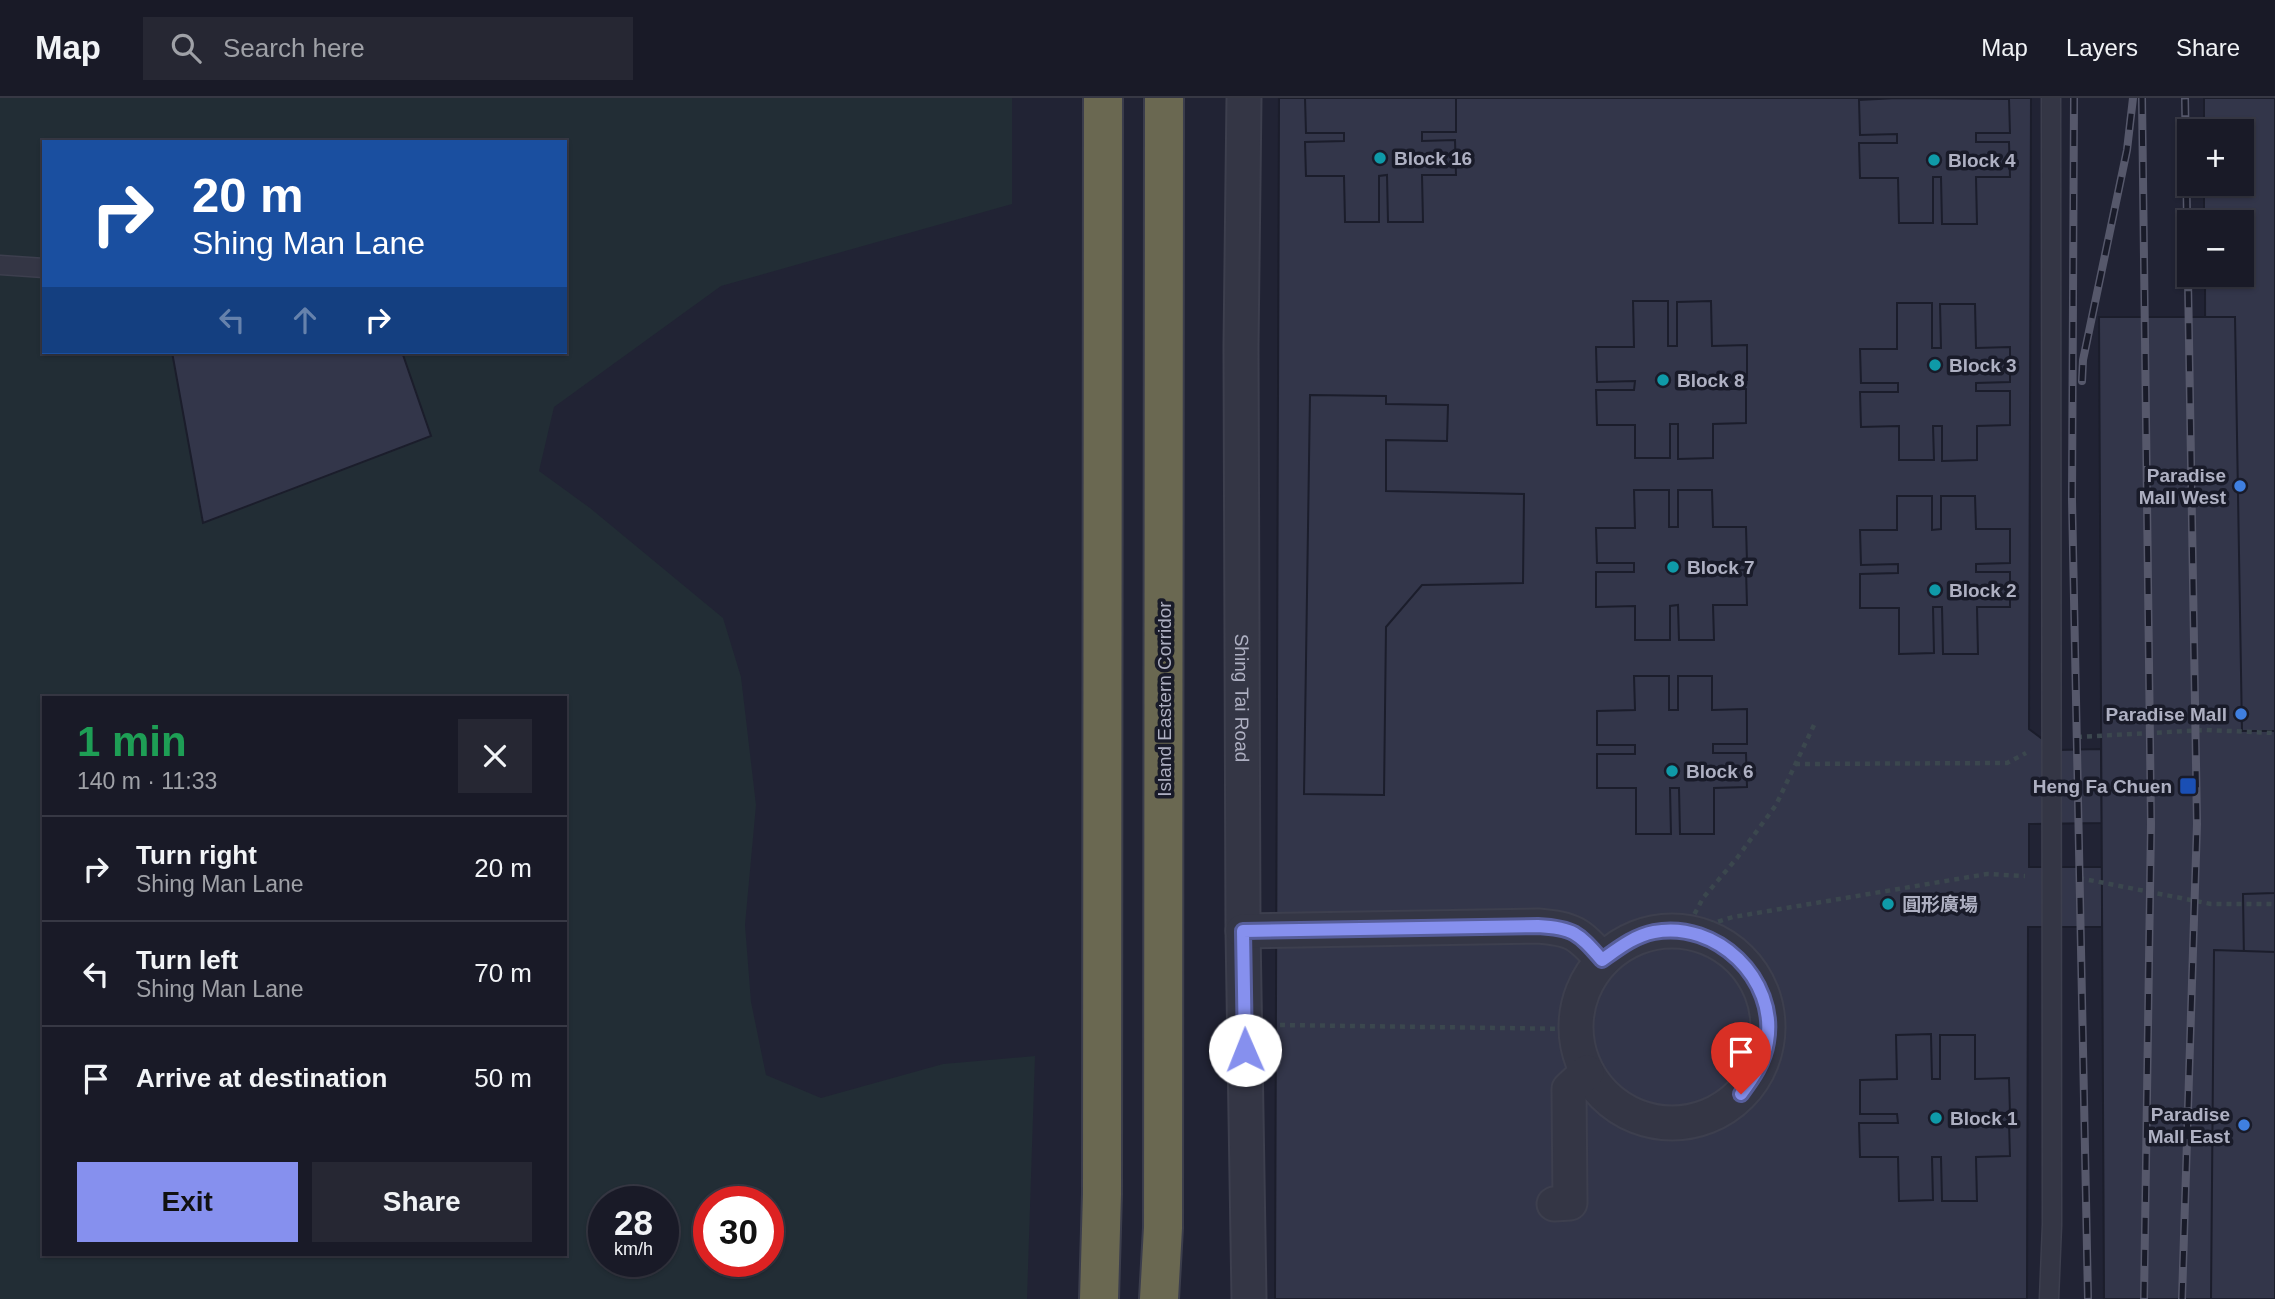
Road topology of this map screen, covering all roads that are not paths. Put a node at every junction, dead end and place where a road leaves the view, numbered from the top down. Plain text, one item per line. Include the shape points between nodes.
1 (1103, 98) edge
2 (1164, 98) edge
3 (1244, 98) edge
4 (2050, 98) edge
5 (0, 265) edge
6 (42, 268) edge
7 (1243, 931) junction
8 (1602, 960) junction
9 (1587, 1072) junction
10 (1554, 1205) dead end
11 (1099, 1299) edge
12 (1159, 1299) edge
13 (1249, 1299) edge
14 (2049, 1299) edge

1 - 11 highway
2 - 12 highway, Island Eastern Corridor via 1163,1228
3 - 7 street, Shing Tai Road
4 - 14 lane
5 - 6 lane
7 - 8 street via 1538,926 1580,935
7 - 13 street, Shing Tai Road
8 - 9 street via 1587,980 1578,1004 1579,1051
8 - 9 street via 1627,942 1655,932 1685,932 1714,941 1739,958 1757,982 1767,1010 1767,1041 1759,1069 1741,1094 1717,1112 1689,1122 1659,1122 1630,1113 1605,1096
9 - 10 street via 1569,1089 1570,1203

